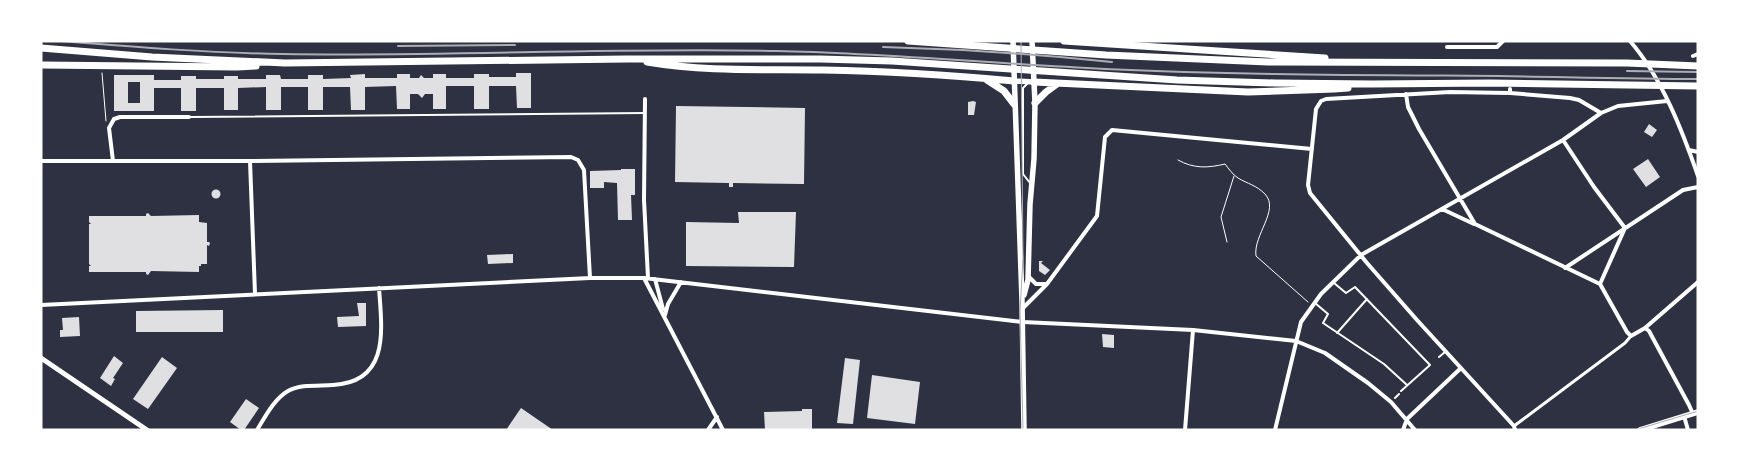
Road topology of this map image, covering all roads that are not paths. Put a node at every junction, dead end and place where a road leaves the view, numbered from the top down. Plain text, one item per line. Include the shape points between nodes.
1 (908, 41) edge
2 (1013, 41) edge
3 (1064, 41) edge
4 (1503, 41) edge
5 (1630, 41) edge
6 (1032, 42) edge
7 (1447, 47) dead end
8 (41, 48) edge
9 (1698, 54) edge
10 (1693, 56) dead end
11 (627, 59) junction
12 (285, 63) junction
13 (1368, 63) junction
14 (41, 65) edge
15 (1698, 66) edge
16 (984, 78) junction
17 (1014, 78) junction
18 (1033, 81) junction
19 (1060, 84) junction
20 (1374, 84) junction
21 (1673, 86) junction
22 (1698, 86) edge
23 (1698, 90) edge
24 (1406, 94) junction
25 (645, 99) dead end
26 (1667, 101) junction
27 (1035, 103) junction
28 (1014, 104) junction
29 (645, 113) junction
30 (1602, 113) junction
31 (189, 117) joint
32 (1563, 140) junction
33 (1312, 148) junction
34 (1689, 150) junction
35 (1698, 152) edge
36 (41, 161) edge
37 (114, 161) junction
38 (250, 161) junction
39 (1698, 176) edge
40 (1031, 185) junction
41 (1698, 187) edge
42 (1461, 198) junction
43 (1442, 209) junction
44 (1476, 224) junction
45 (1625, 228) junction
46 (1361, 255) junction
47 (1565, 268) junction
48 (1028, 275) junction
49 (590, 278) junction
50 (646, 278) junction
51 (656, 279) junction
52 (681, 282) junction
53 (1332, 282) junction
54 (1698, 282) edge
55 (1046, 284) junction
56 (1600, 284) junction
57 (379, 288) junction
58 (255, 294) junction
59 (1368, 298) junction
60 (1022, 302) junction
61 (1313, 304) junction
62 (41, 305) edge
63 (1022, 309) junction
64 (665, 316) junction
65 (1023, 322) junction
66 (1645, 328) junction
67 (1193, 330) junction
68 (1337, 333) junction
69 (1631, 336) junction
70 (1296, 341) junction
71 (1445, 352) junction
72 (1439, 357) dead end
73 (41, 358) edge
74 (1461, 368) junction
75 (1407, 386) junction
76 (1402, 391) dead end
77 (1399, 394) dead end
78 (1395, 398) dead end
79 (1695, 413) edge
80 (1684, 416) junction
81 (717, 417) junction
82 (1407, 419) junction
83 (1514, 428) edge
84 (147, 430) edge
85 (257, 430) edge
86 (708, 430) edge
87 (723, 430) edge
88 (1024, 430) edge
89 (1185, 430) edge
90 (1275, 430) edge
91 (1403, 430) edge
92 (1415, 430) edge
93 (1640, 430) edge
94 (1688, 430) edge

1 - 13 highway via 1185,59
2 - 17 main road
3 - 13 highway
4 - 7 street via 1498,47
5 - 26 street
6 - 18 main road
8 - 12 highway
9 - 10 street
11 - 12 highway
11 - 16 highway via 667,66 729,70 858,71
11 - 20 highway via 883,61 1176,80
12 - 14 highway via 237,67
13 - 15 highway
16 - 17 highway
16 - 28 highway via 1004,91
17 - 18 main road
17 - 28 main road
18 - 19 highway
18 - 27 main road
18 - 40 lane via 1023,88 1023,174
19 - 20 highway via 1248,92 1334,90
19 - 27 highway
20 - 21 highway
21 - 22 highway
21 - 23 highway
24 - 30 street via 1510,91 1579,100
24 - 33 street via 1321,101 1316,109
24 - 42 street via 1408,107 1419,128
25 - 29 street
26 - 30 street via 1618,106
26 - 34 street
27 - 40 main road
28 - 60 main road
29 - 31 lane
29 - 50 street
30 - 32 street
31 - 37 street via 120,117 111,122
32 - 42 street
32 - 45 street
33 - 46 street via 1310,193
33 - 55 street via 1112,130 1105,137 1097,216
34 - 35 street
34 - 39 street
36 - 37 street
37 - 38 street
38 - 49 street via 571,157 578,160 584,170
38 - 58 street
40 - 48 main road
41 - 45 street via 1683,190
42 - 43 street
42 - 44 street
43 - 44 street
43 - 46 street
44 - 47 street
45 - 47 street
45 - 56 street
46 - 53 street
46 - 71 street
47 - 56 street
48 - 55 street via 1036,284
48 - 60 main road
49 - 50 street
49 - 57 street
50 - 51 street
50 - 64 street
51 - 52 street
51 - 64 street
52 - 64 street
52 - 65 street
53 - 59 lane via 1346,293 1355,287
53 - 61 street
54 - 66 street
55 - 63 street
56 - 69 street
57 - 58 street
57 - 85 street via 381,341 373,366 350,383 299,387 286,392
58 - 62 street
59 - 68 lane
59 - 75 lane via 1430,365
60 - 63 main road
61 - 68 lane via 1328,314 1322,323
61 - 70 street via 1301,322
63 - 65 main road
64 - 81 street
65 - 67 street
65 - 88 main road
66 - 69 street
66 - 79 street
67 - 70 street
67 - 89 street
68 - 75 lane via 1384,364
69 - 83 street
70 - 82 street via 1325,353 1368,383
70 - 90 street
71 - 72 lane
71 - 74 street
73 - 84 street
74 - 82 street
74 - 83 street
75 - 76 lane
77 - 78 lane
79 - 80 main road
80 - 93 main road
80 - 94 street
81 - 86 street
81 - 87 street
82 - 91 street
82 - 92 street

